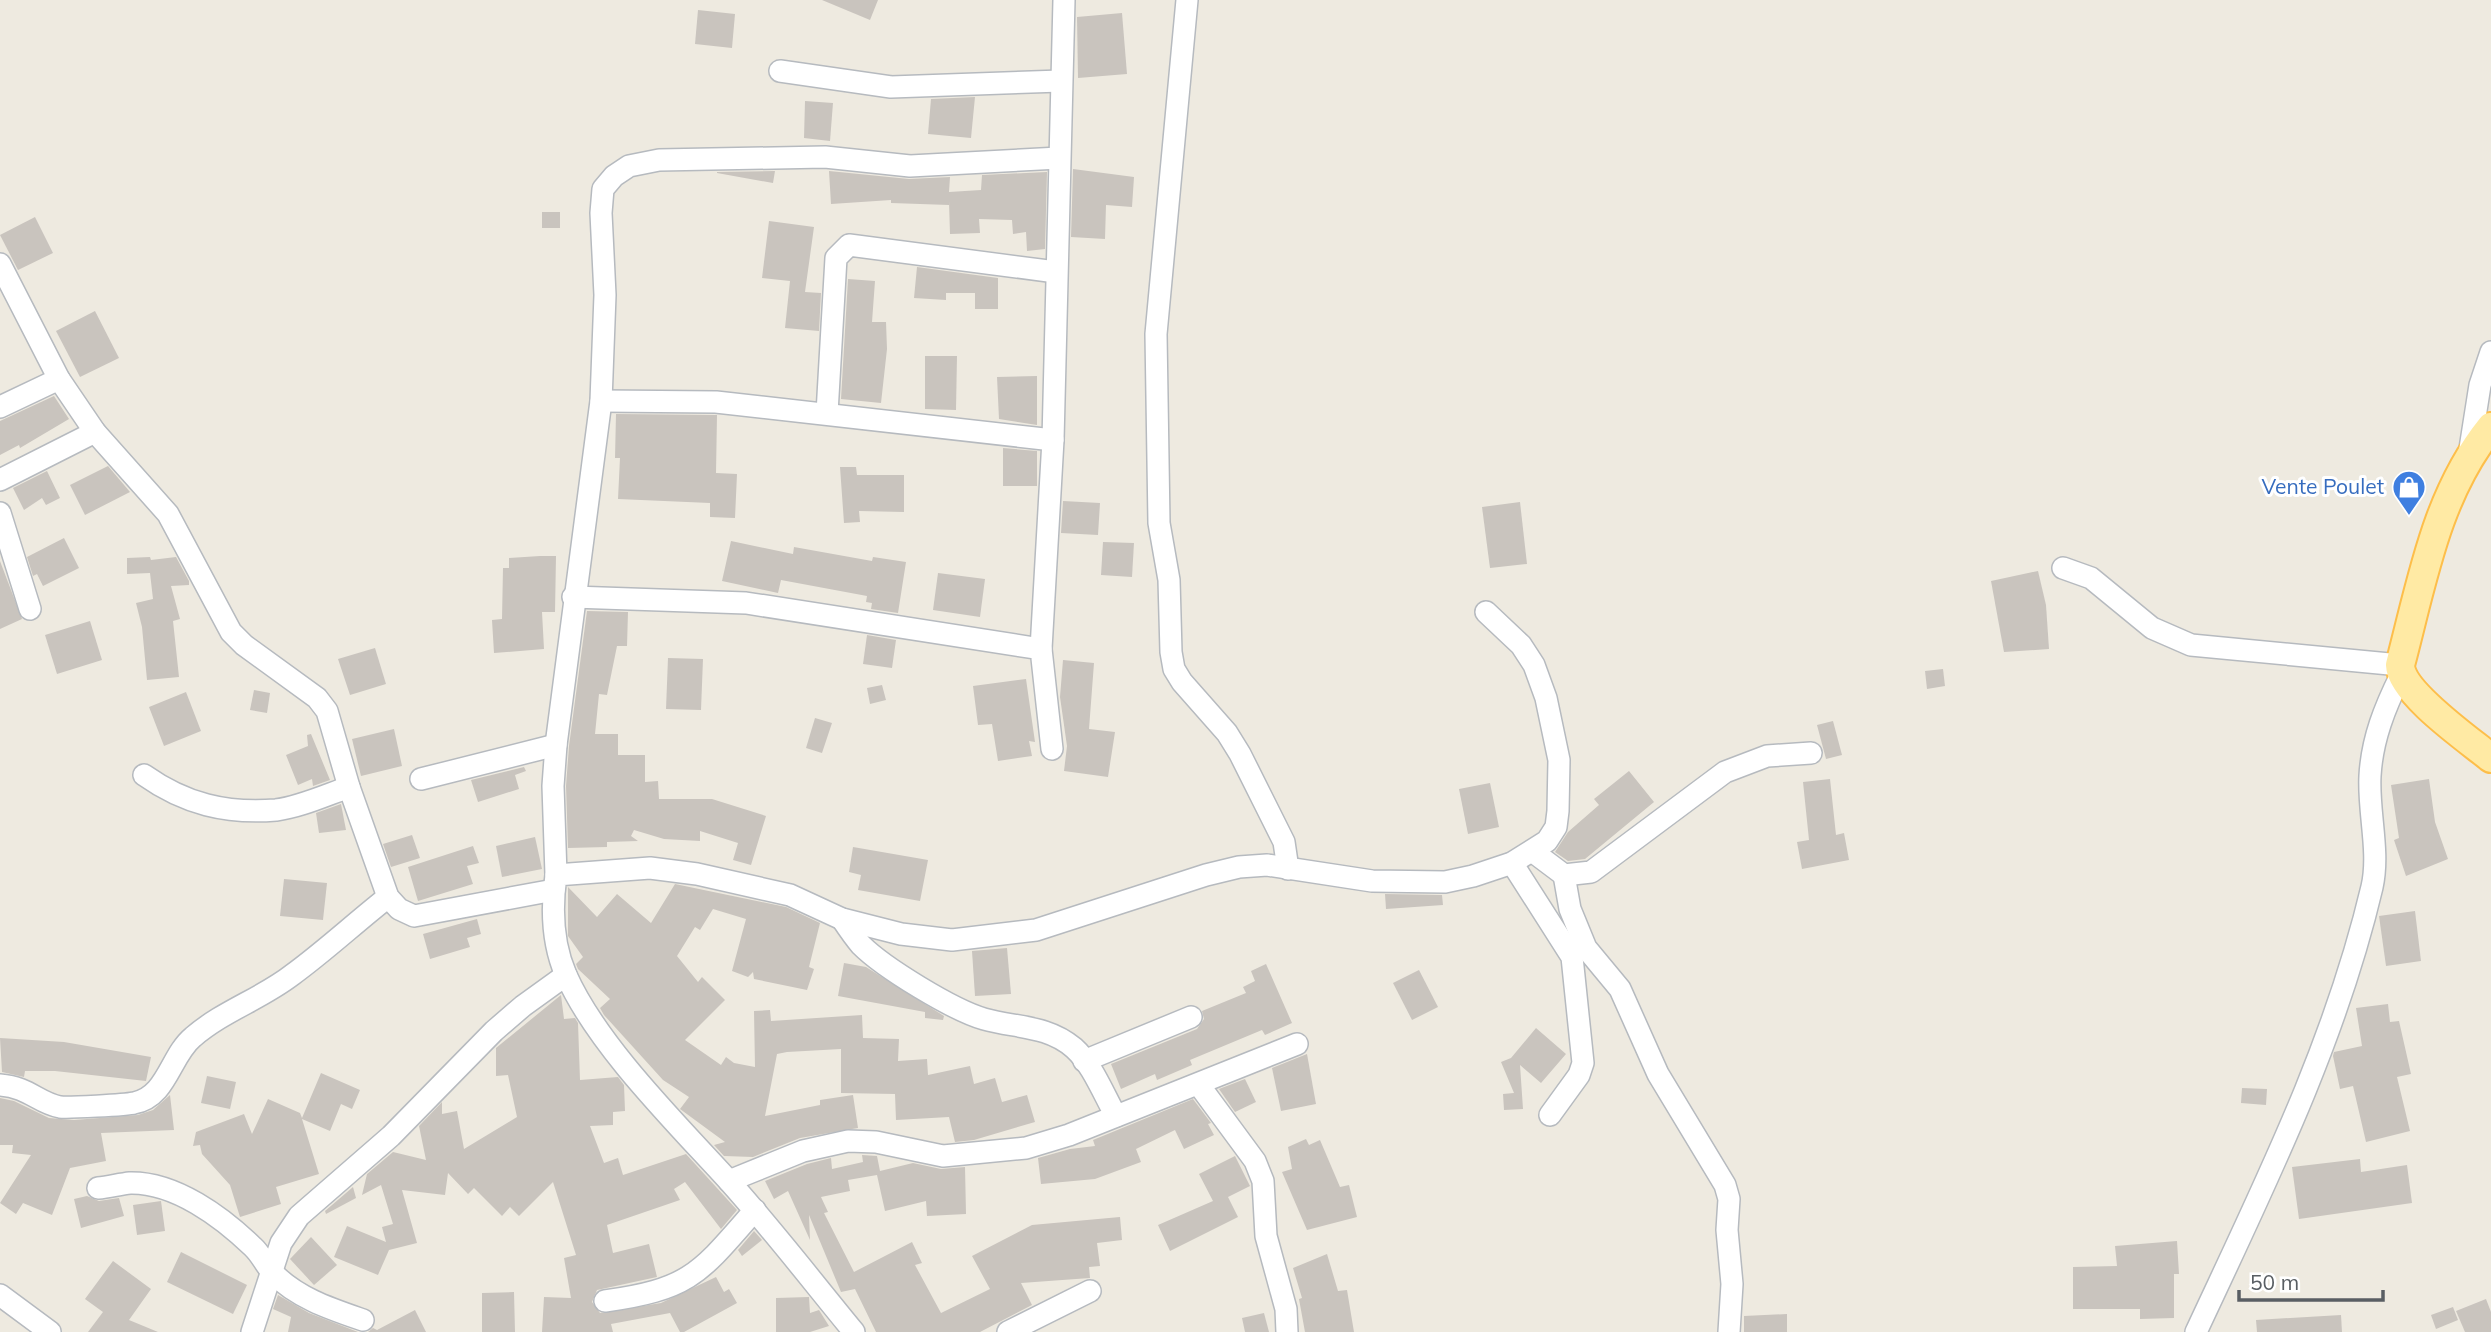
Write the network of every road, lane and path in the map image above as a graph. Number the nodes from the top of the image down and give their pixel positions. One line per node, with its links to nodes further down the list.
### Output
1 (1064, 0): 4 (street)
2 (1187, 0): 34 (street)
3 (780, 71): 4 (street)
4 (1061, 81): 5 (street)
5 (1059, 158): 7 (street); 10 (street)
6 (0, 264): 9 (street)
7 (1056, 272): 12 (street); 15 (street)
8 (2491, 352): 16 (street)
9 (59, 379): 11 (street); 14 (street)
10 (601, 401): 12 (street); 20 (street)
11 (0, 407)
12 (827, 413): 15 (street)
13 (2491, 427): 16 (main road)
14 (95, 432): 17 (street); 31 (street)
15 (1053, 440): 23 (street)
16 (2469, 454): 24 (main road)
17 (0, 480)
18 (0, 513): 21 (street)
19 (2063, 568): 24 (street)
20 (573, 597): 23 (street); 25 (street)
21 (30, 609)
22 (1486, 612): 32 (street)
23 (1041, 649): 26 (street)
24 (2400, 670): 28 (main road); 61 (street)
25 (556, 745): 30 (street); 36 (street)
26 (1052, 749)
27 (1811, 753): 35 (street)
28 (2491, 758)
29 (144, 775): 31 (street)
30 (421, 779)
31 (349, 787): 37 (street)
32 (1532, 852): 33 (street); 35 (street)
33 (1512, 863): 34 (street); 45 (street)
34 (1288, 869): 38 (street)
35 (1564, 874): 60 (street)
36 (555, 883): 37 (street); 38 (street); 39 (street)
37 (388, 897): 44 (street)
38 (842, 919): 42 (street)
39 (566, 975): 47 (street); 50 (street)
40 (1191, 1017): 42 (street)
41 (1297, 1044): 43 (street)
42 (1084, 1061): 46 (street)
43 (1199, 1084): 46 (street); 59 (street)
44 (0, 1085)
45 (1550, 1115)
46 (1116, 1116): 47 (street)
47 (729, 1181): 49 (street)
48 (98, 1188): 50 (street)
49 (755, 1210): 53 (street); 57 (street)
50 (273, 1273): 54 (street); 56 (street)
51 (1090, 1291): 58 (street)
52 (0, 1295): 55 (street)
53 (605, 1301)
54 (363, 1320)
55 (50, 1332)
56 (252, 1332)
57 (854, 1332)
58 (1008, 1332)
59 (1287, 1332)
60 (1729, 1332)
61 (2196, 1332)

